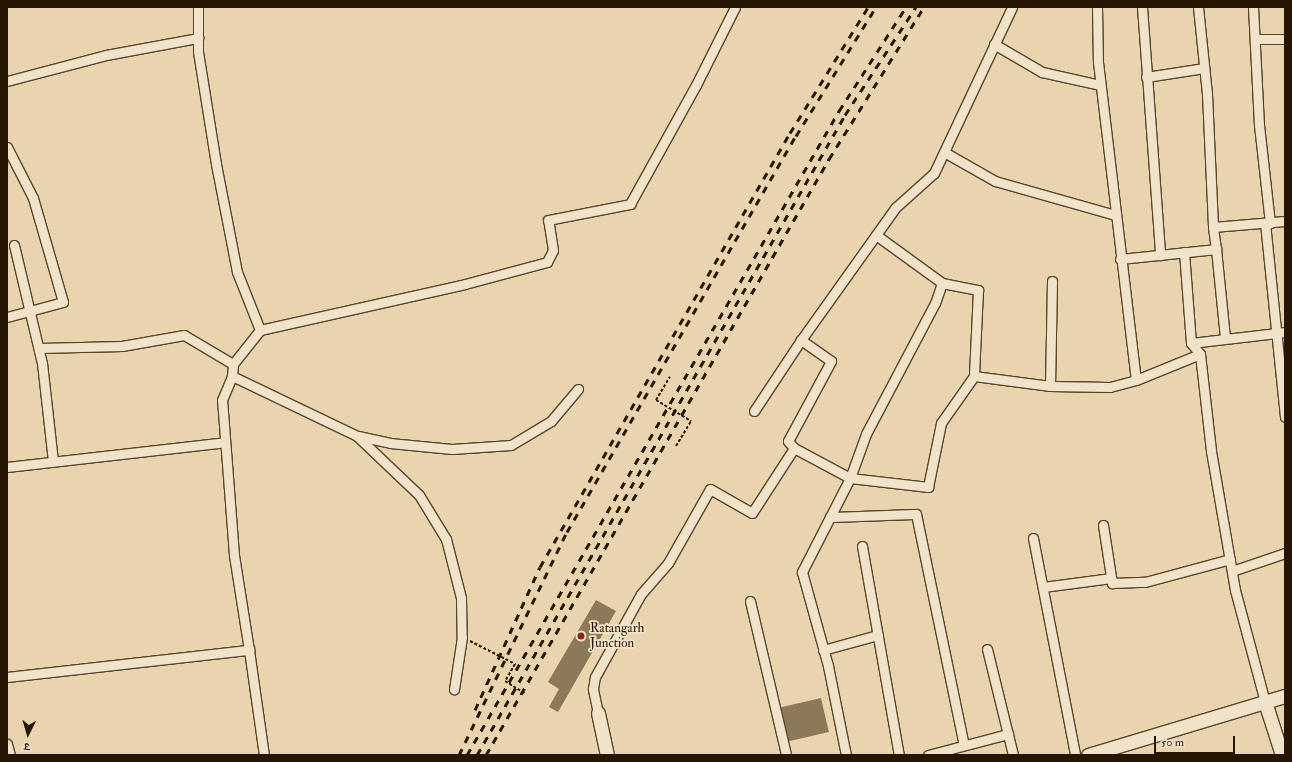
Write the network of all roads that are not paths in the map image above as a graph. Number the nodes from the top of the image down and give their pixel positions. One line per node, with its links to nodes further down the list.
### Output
1 (198, 7): 8 (street)
2 (735, 7): 33 (street)
3 (1012, 7): 11 (street)
4 (1097, 7): 15 (street)
5 (1142, 7): 13 (street)
6 (1198, 7): 12 (street)
7 (1253, 7): 9 (street)
8 (198, 38): 14 (street); 33 (street)
9 (1255, 39): 10 (street); 21 (street)
10 (1285, 39)
11 (994, 44): 15 (street); 17 (street)
12 (1204, 68): 13 (street); 22 (street)
13 (1146, 76): 27 (street)
14 (7, 81)
15 (1100, 85): 19 (street)
16 (7, 147): 18 (street)
17 (944, 152): 19 (street); 23 (street)
18 (9, 157): 31 (street)
19 (1115, 215): 28 (street)
20 (1285, 221): 21 (street)
21 (1268, 223): 22 (street); 34 (street)
22 (1213, 227): 25 (street)
23 (876, 235): 30 (street); 36 (street)
24 (14, 245): 31 (street)
25 (1216, 249): 26 (street); 35 (street)
26 (1184, 252): 27 (street); 37 (street)
27 (1160, 255): 28 (street)
28 (1120, 259): 43 (street)
29 (1052, 281): 44 (street)
30 (942, 283): 42 (street); 53 (street)
31 (30, 310): 32 (street); 38 (street)
32 (7, 317)
33 (260, 330): 40 (street)
34 (1281, 333): 35 (street); 47 (street)
35 (1225, 338): 37 (street)
36 (801, 340): 46 (street); 50 (street)
37 (1191, 343): 39 (street)
38 (39, 348): 40 (street); 51 (street)
39 (1200, 354): 43 (street); 59 (street)
40 (233, 364): 41 (street)
41 (232, 376): 48 (street); 49 (street)
42 (974, 376): 44 (street); 53 (street)
43 (1136, 380): 44 (street)
44 (1050, 386)
45 (578, 389): 48 (street)
46 (754, 411)
47 (1285, 417)
48 (357, 436): 69 (street)
49 (225, 442): 51 (street); 66 (street)
50 (794, 448): 53 (street); 72 (street)
51 (53, 461): 52 (street)
52 (7, 467)
53 (850, 478): 54 (street)
54 (830, 517): 67 (street); 75 (street)
55 (1103, 525): 61 (street)
56 (1034, 538): 62 (street)
57 (862, 546): 64 (street)
58 (1285, 553): 60 (street)
59 (1230, 559): 60 (street); 61 (street)
60 (1232, 571): 71 (street)
61 (1111, 578): 62 (street)
62 (1043, 587): 84 (street)
63 (750, 602): 79 (street)
64 (878, 635): 67 (street); 81 (street)
65 (987, 649): 73 (street)
66 (249, 650): 68 (street); 77 (street)
67 (823, 650): 80 (street)
68 (7, 677)
69 (454, 689)
70 (1285, 696): 71 (street)
71 (1265, 702): 85 (street); 86 (street)
72 (598, 713): 78 (street)
73 (1008, 734): 75 (street); 83 (street)
74 (7, 744): 76 (street)
75 (964, 746): 82 (street)
76 (10, 755)
77 (264, 755)
78 (607, 755)
79 (786, 755)
80 (846, 755)
81 (899, 755)
82 (928, 755)
83 (1013, 755)
84 (1075, 755)
85 (1088, 755)
86 (1282, 755)

